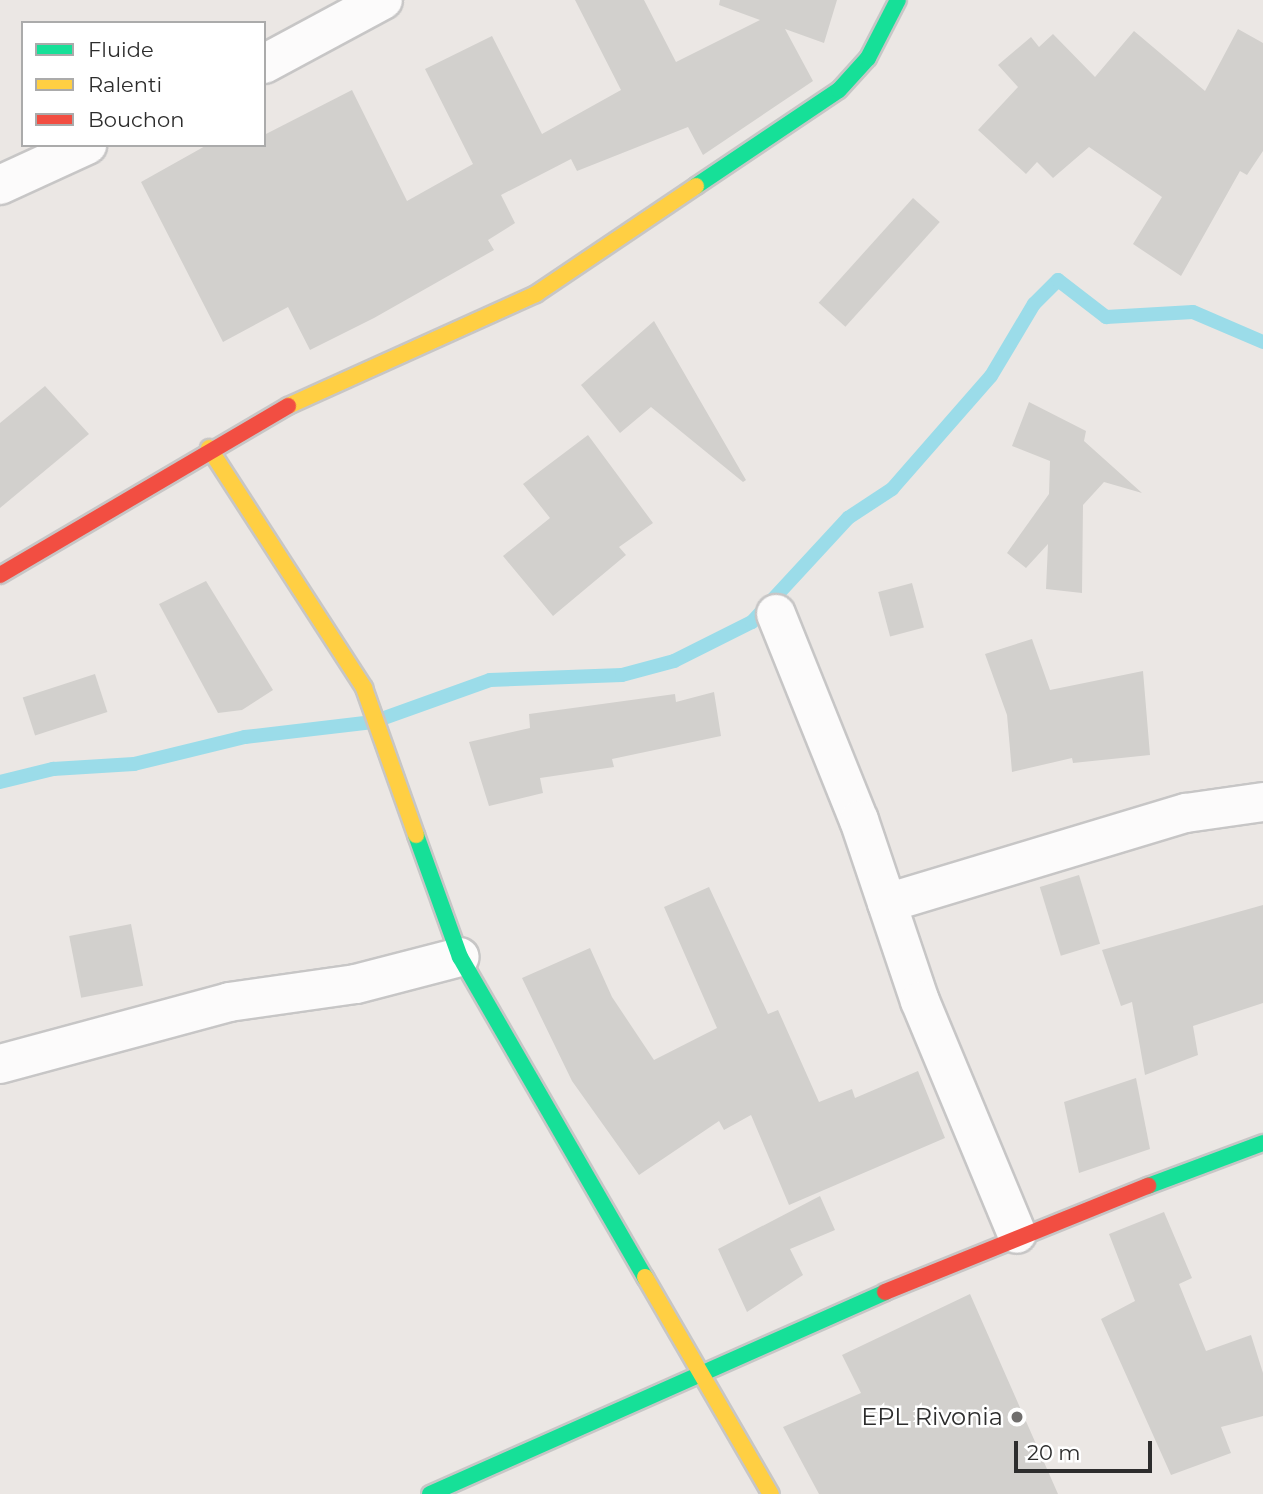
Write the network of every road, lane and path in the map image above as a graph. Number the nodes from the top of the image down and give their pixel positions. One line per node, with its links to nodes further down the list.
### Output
1 (383, 0): 3 (street)
2 (898, 0): 6 (street)
3 (266, 63)
4 (83, 147): 5 (street)
5 (0, 185)
6 (209, 448): 7 (street); 11 (street)
7 (0, 575)
8 (776, 614): 10 (street)
9 (1263, 803): 10 (street)
10 (887, 904): 14 (street)
11 (460, 957): 12 (street); 15 (street)
12 (0, 1064)
13 (1263, 1143): 14 (street)
14 (1017, 1234): 15 (street)
15 (707, 1375): 16 (street); 17 (street)
16 (430, 1494)
17 (771, 1494)

